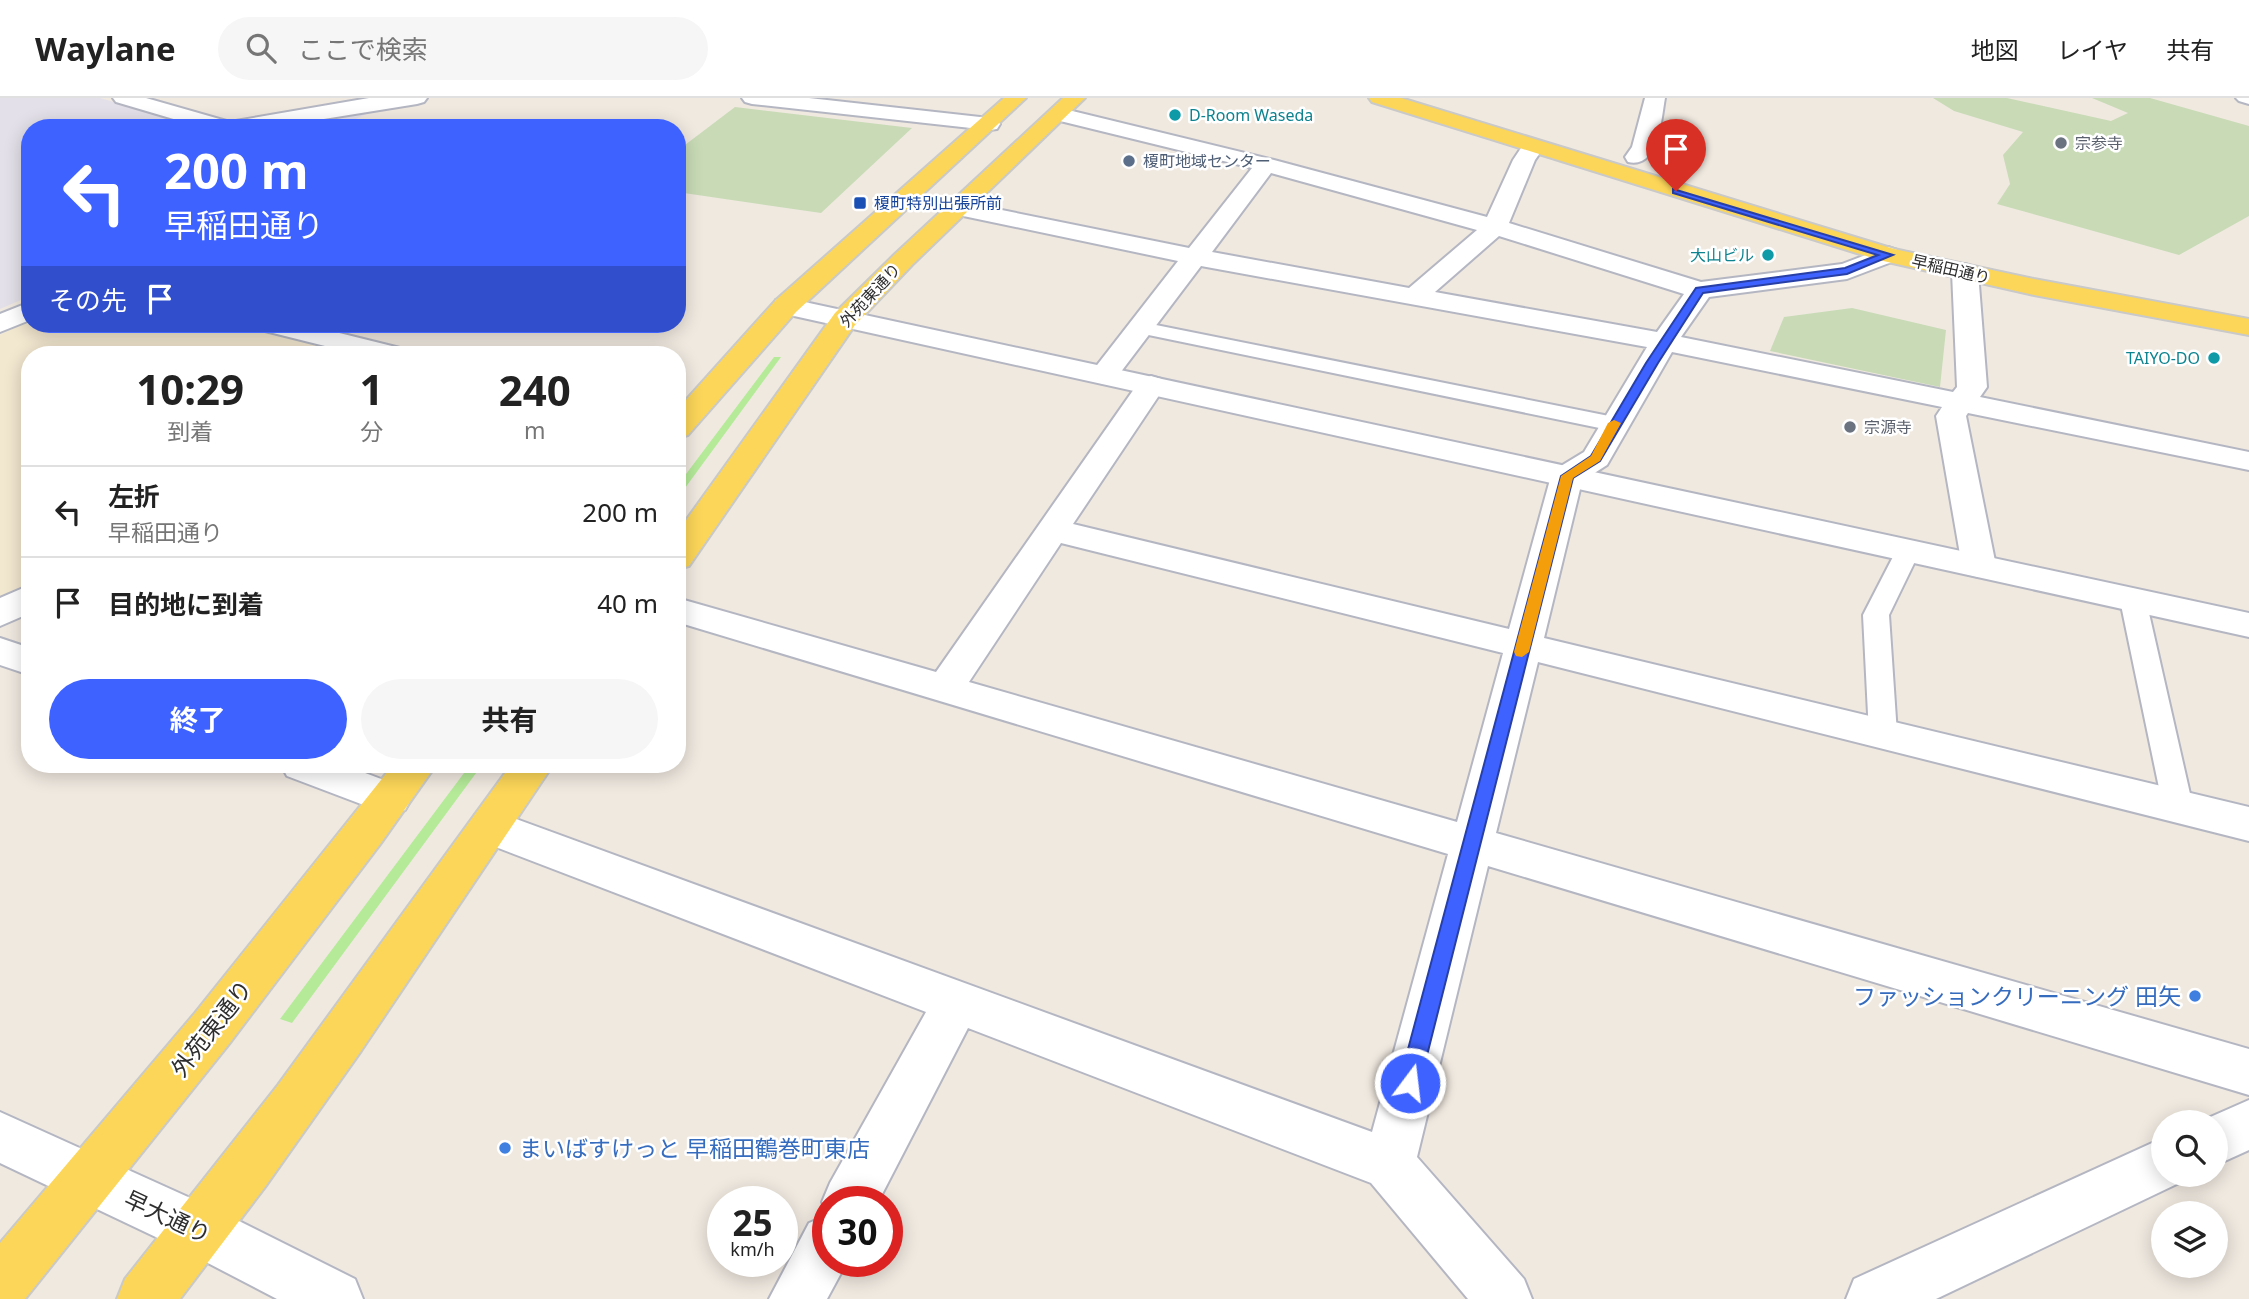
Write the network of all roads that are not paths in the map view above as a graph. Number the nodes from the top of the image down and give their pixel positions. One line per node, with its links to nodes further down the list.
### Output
1 (123, 98): 10 (street)
2 (418, 98): 13 (street); 14 (street)
3 (752, 98): 15 (street)
4 (1016, 98): 15 (main road)
5 (1379, 98): 16 (main road, 早稲田通り)
6 (1441, 98): 17 (main road, 早稲田通り)
7 (1655, 98): 17 (street)
8 (2244, 98): 9 (lane)
9 (2249, 99)
10 (164, 102): 12 (street)
11 (1068, 106): 18 (street); 19 (main road, 外苑東通り)
12 (207, 119)
13 (276, 119)
14 (376, 119)
15 (989, 124): 26 (main road)
16 (1533, 147): 20 (street); 21 (main road, 早稲田通り)
17 (1636, 157): 27 (main road, 早稲田通り)
18 (1266, 164): 20 (street); 22 (street)
19 (957, 208): 22 (street); 29 (main road, 外苑東通り)
20 (1495, 227): 24 (street); 25 (street)
21 (1888, 255): 23 (main road, 早稲田通り); 24 (street)
22 (1195, 257): 25 (street); 32 (street)
23 (1965, 272): 31 (main road, 早稲田通り); 38 (street)
24 (1700, 290): 34 (street)
25 (1415, 296): 34 (street)
26 (786, 306): 29 (street); 39 (main road)
27 (2249, 306)
28 (21, 314): 30 (street)
29 (845, 319): 36 (street); 44 (main road, 外苑東通り)
30 (0, 324)
31 (2249, 327)
32 (1141, 328): 36 (street); 40 (lane)
33 (307, 333): 35 (street)
34 (1664, 342): 38 (street); 40 (street)
35 (358, 346)
36 (1104, 376): 37 (street)
37 (1151, 386): 42 (street); 43 (street)
38 (1961, 403): 41 (street); 46 (street)
39 (686, 419)
40 (1614, 424): 42 (street)
41 (2249, 461)
42 (1567, 476): 45 (street); 52 (street)
43 (1053, 530): 52 (street); 55 (street)
44 (686, 545)
45 (1908, 551): 46 (street); 56 (lane)
46 (1979, 566): 47 (street)
47 (2133, 600): 51 (street); 60 (lane)
48 (21, 602): 50 (street)
49 (686, 613): 55 (street)
50 (0, 614)
51 (2249, 625)
52 (1523, 646): 56 (street); 63 (street)
53 (0, 651): 54 (street)
54 (21, 659)
55 (945, 688): 63 (street)
56 (1884, 734): 60 (street)
57 (349, 773): 59 (street)
58 (528, 773): 62 (main road)
59 (403, 782): 71 (main road, 外苑東通り)
60 (2178, 807): 61 (street)
61 (2249, 824)
62 (491, 827): 64 (street); 73 (main road)
63 (1472, 843): 65 (street); 69 (street)
64 (957, 1002): 69 (street); 72 (street)
65 (2249, 1072)
66 (2249, 1124): 67 (street)
67 (2228, 1134)
68 (0, 1137): 71 (street, 早大通り)
69 (1389, 1164): 79 (street)
70 (2151, 1170): 80 (street)
71 (90, 1180): 73 (street, 早大通り); 75 (main road, 外苑東通り)
72 (858, 1186)
73 (201, 1230): 76 (main road); 77 (street, 早大通り)
74 (812, 1271): 78 (street)
75 (0, 1286)
76 (145, 1299)
77 (335, 1299)
78 (797, 1299)
79 (1504, 1299)
80 (1874, 1299)

